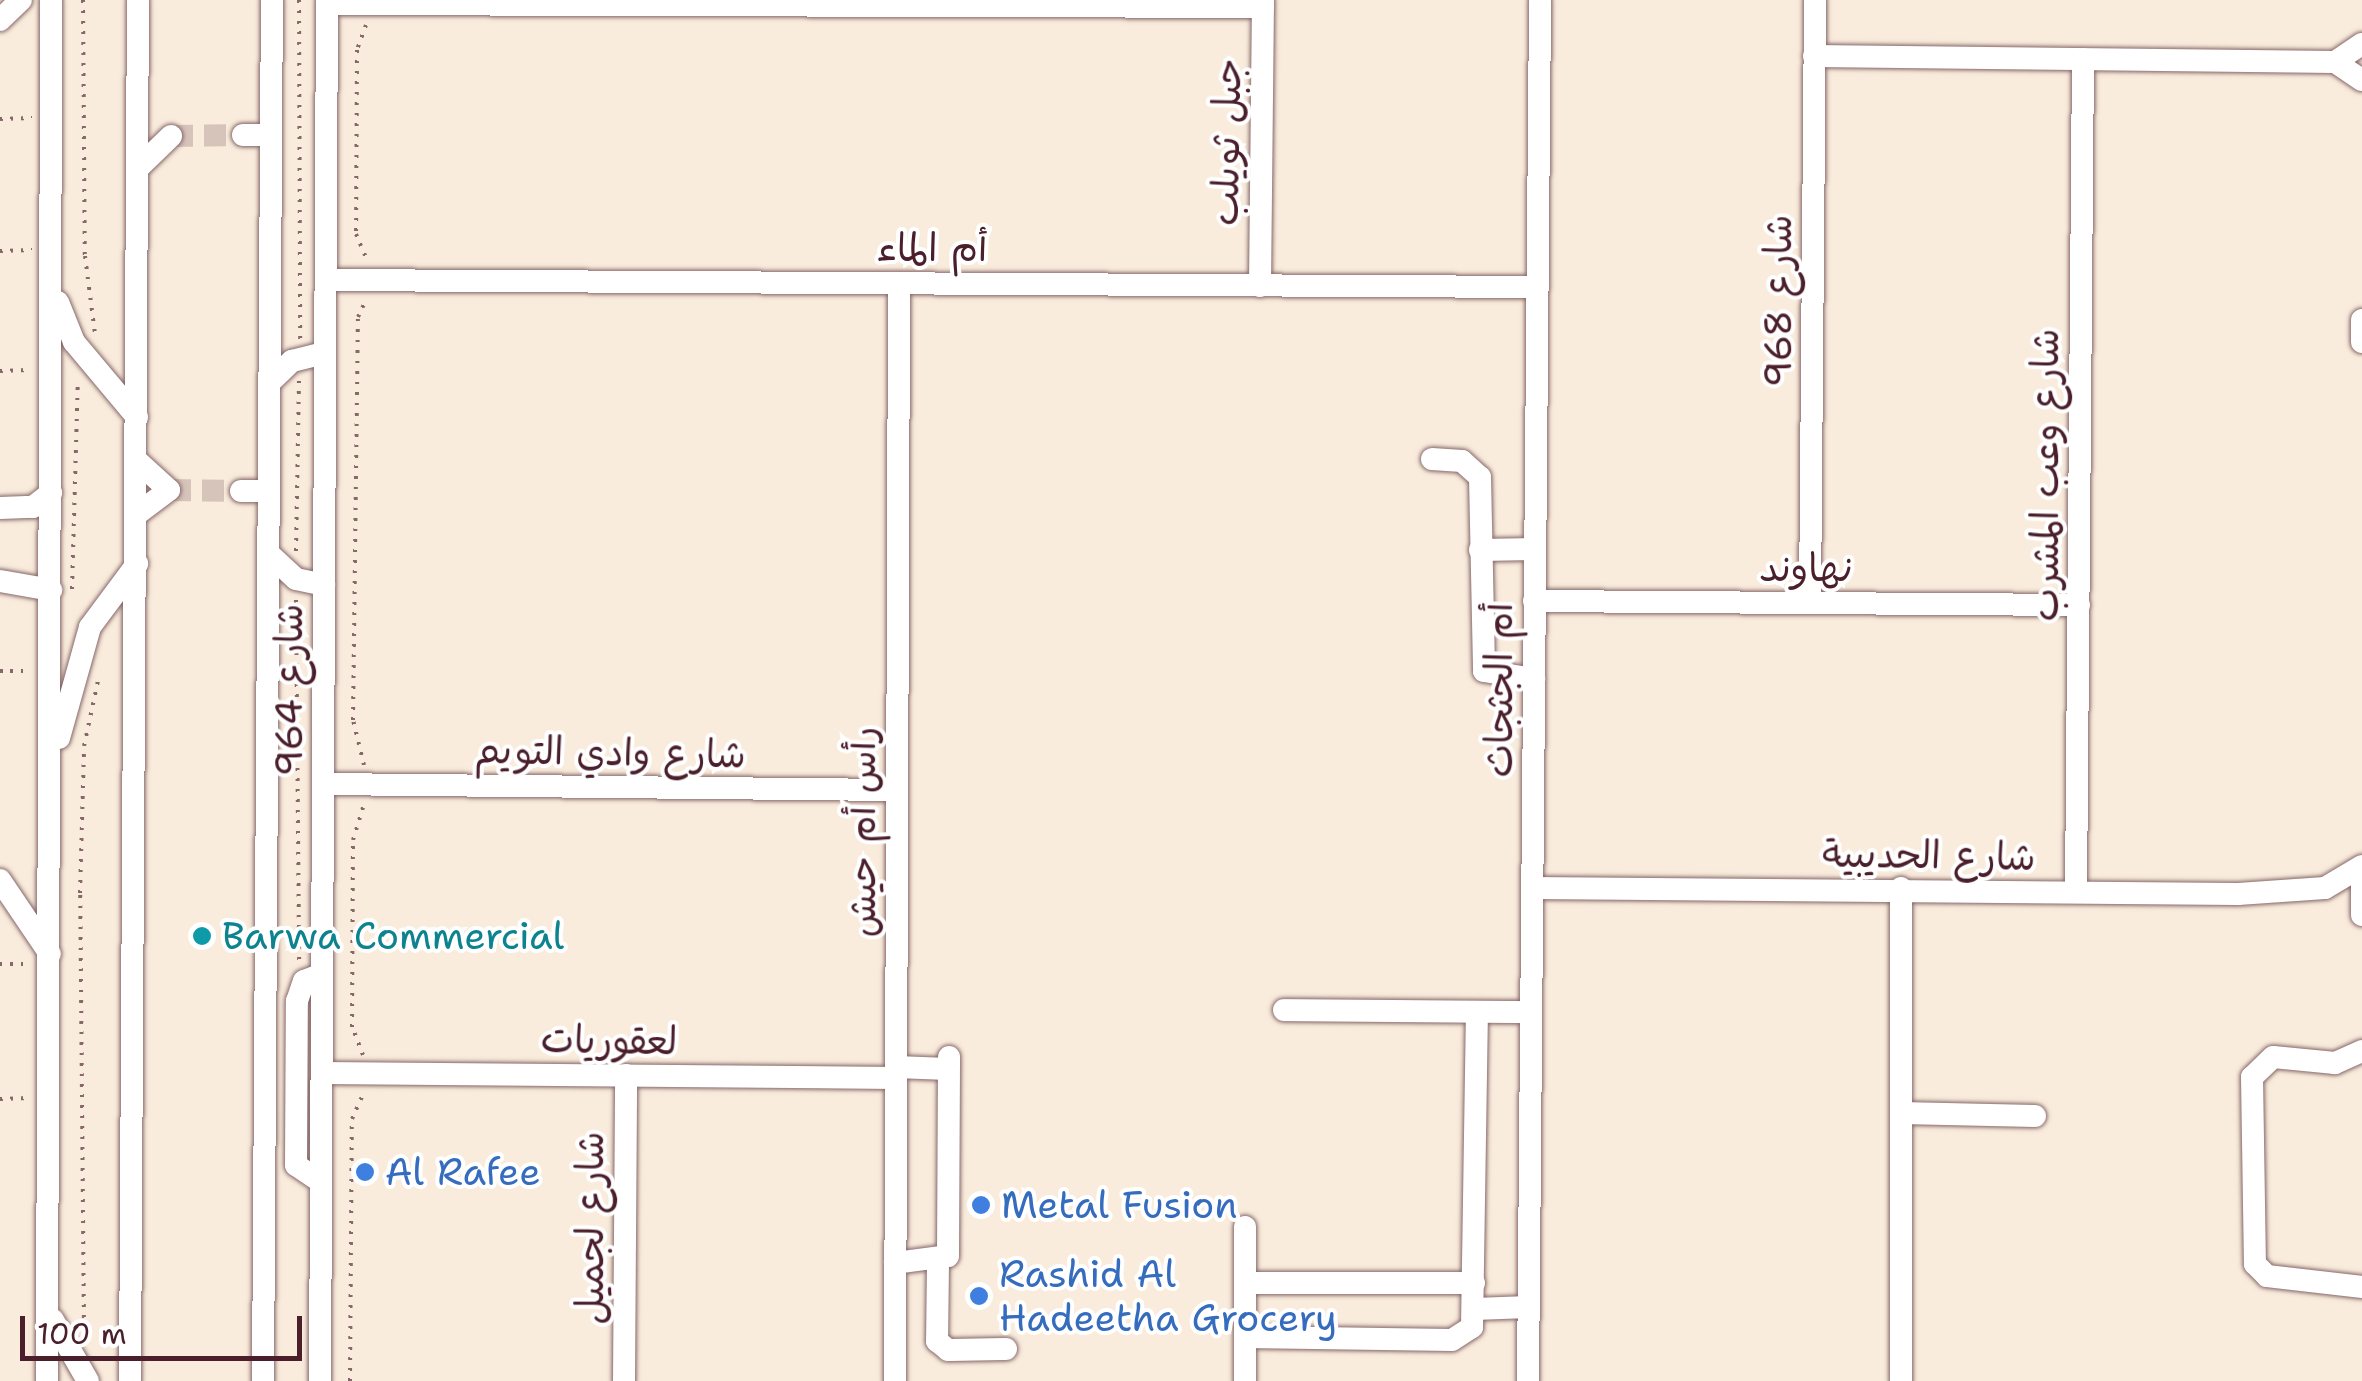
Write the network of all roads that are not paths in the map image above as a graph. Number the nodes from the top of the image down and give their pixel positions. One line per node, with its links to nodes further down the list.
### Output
1 (21, 0): 10 (street)
2 (51, 0): 20 (street)
3 (138, 0): 16 (street)
4 (272, 0): 17 (street)
5 (1540, 0): 24 (street, أم الجثجاث)
6 (1815, 0): 12 (street, شارع 968)
7 (327, 2): 8 (street); 21 (street, شارع 964)
8 (628, 2): 9 (street)
9 (1263, 3): 23 (street, جبل ثويلب)
10 (0, 20)
11 (2362, 44): 14 (street)
12 (1814, 56): 13 (street); 43 (street, شارع 968)
13 (2084, 59): 14 (street); 44 (street, شارع وعب المشرب)
14 (2335, 62): 15 (street)
15 (2362, 80)
16 (138, 111): 19 (street); 19 (street)
17 (272, 134): 18 (street); 28 (street)
18 (243, 135)
19 (138, 168): 29 (street)
20 (43, 253): 29 (street); 33 (street)
21 (326, 280): 22 (street, أم الماء); 27 (street, شارع 964)
22 (899, 283): 23 (street, أم الماء); 47 (street, رأس أم حيش)
23 (1260, 286): 24 (street, أم الماء)
24 (1537, 287): 35 (street, أم الجثجاث)
25 (2362, 320): 26 (street)
26 (2362, 342)
27 (325, 354): 28 (street); 40 (street, شارع 964)
28 (270, 383): 32 (street)
29 (138, 417): 38 (street)
30 (1432, 459): 36 (street)
31 (241, 491): 32 (street)
32 (268, 491): 37 (street)
33 (52, 493): 34 (street); 41 (street)
34 (0, 508)
35 (1535, 549): 36 (street); 42 (street, أم الجثجاث)
36 (1480, 550): 45 (street)
37 (268, 553): 40 (street); 82 (street)
38 (137, 564): 48 (street); 81 (street)
39 (0, 581): 41 (street)
40 (324, 585): 46 (street, شارع 964)
41 (50, 590): 48 (street)
42 (1534, 601): 43 (street, نهاوند); 45 (street, أم الجثجاث)
43 (1810, 603): 44 (street, نهاوند)
44 (2079, 605): 54 (street, شارع وعب المشرب)
45 (1534, 679): 51 (street, أم الجثجاث)
46 (323, 784): 47 (street, شارع وادي التويم); 57 (street, شارع 964)
47 (897, 790): 62 (street, رأس أم حيش)
48 (49, 796): 56 (street)
49 (2362, 869): 53 (street, شارع الحديبية); 55 (street)
50 (0, 880): 56 (street)
51 (1532, 888): 52 (street, شارع الحديبية); 60 (street, أم الجثجاث)
52 (1901, 888): 54 (street, شارع الحديبية); 65 (street)
53 (2325, 888): 54 (street, شارع الحديبية); 55 (street)
54 (2076, 892)
55 (2362, 914)
56 (53, 962): 74 (street)
57 (322, 974): 63 (street, شارع 964); 67 (street)
58 (1284, 1010): 59 (street)
59 (1477, 1012): 60 (street); 72 (street)
60 (1531, 1012): 75 (street, أم الجثجاث)
61 (2362, 1051): 73 (street)
62 (896, 1072): 64 (street, لعقوريات); 69 (street, رأس أم حيش); 70 (street, لعقوريات)
63 (322, 1073): 64 (street, لعقوريات); 67 (street, شارع 964)
64 (626, 1076): 84 (street, شارع لجميل)
65 (1901, 1113): 66 (street); 88 (street)
66 (2035, 1116)
67 (321, 1182): 83 (street, شارع 964)
68 (1244, 1227): 71 (street)
69 (895, 1263): 70 (street); 85 (street, رأس أم حيش)
70 (938, 1263): 78 (street)
71 (1245, 1283): 72 (street); 77 (street)
72 (1474, 1283): 76 (street)
73 (2362, 1287)
74 (47, 1297): 79 (street); 80 (street)
75 (1529, 1308): 76 (street); 87 (street, أم الجثجاث)
76 (1474, 1310): 77 (street)
77 (1245, 1337): 86 (street)
78 (1006, 1349)
79 (47, 1381)
80 (88, 1381)
81 (130, 1381)
82 (263, 1381)
83 (320, 1381)
84 (624, 1381)
85 (895, 1381)
86 (1245, 1381)
87 (1528, 1381)
88 (1900, 1381)

